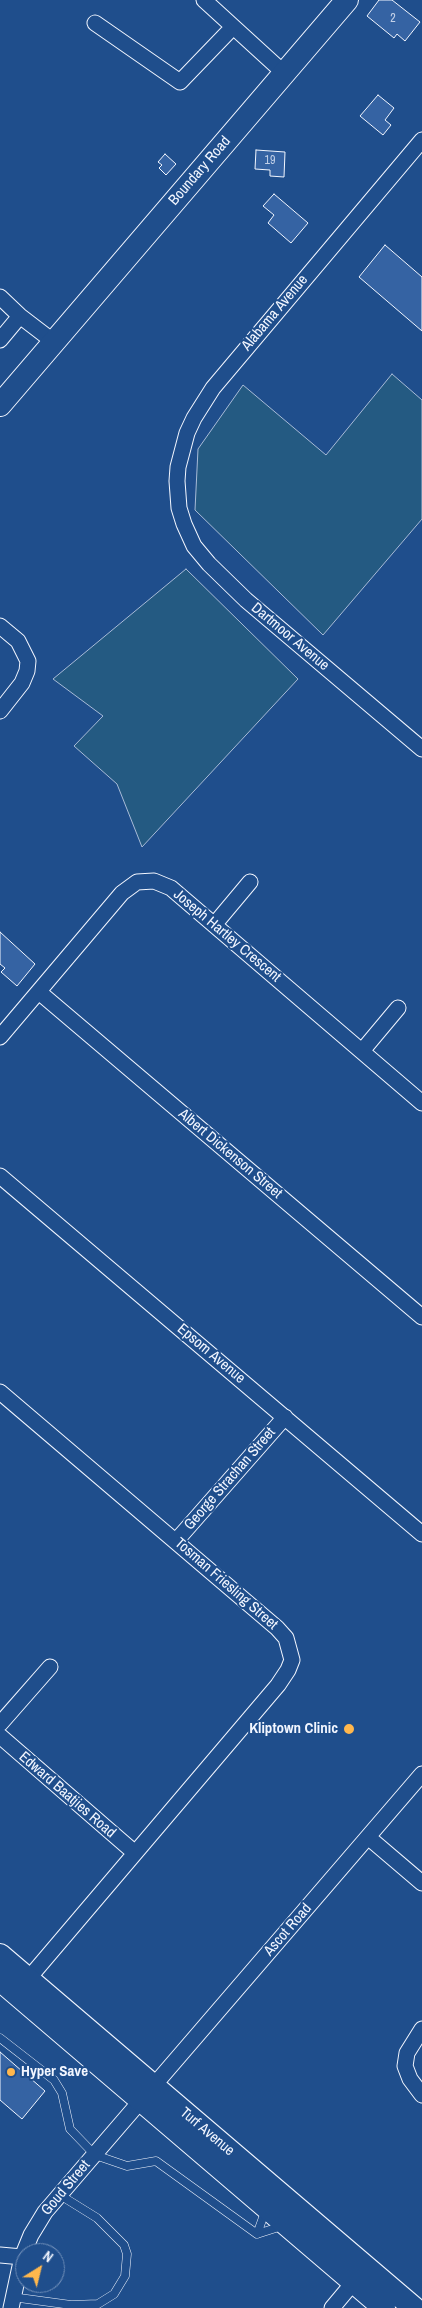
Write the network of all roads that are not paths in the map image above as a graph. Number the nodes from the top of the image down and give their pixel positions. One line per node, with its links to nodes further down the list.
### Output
1 (204, 0): 4 (street)
2 (347, 0): 5 (main road, Boundary Road)
3 (95, 23): 4 (street)
4 (233, 27): 5 (street)
5 (284, 73): 10 (main road, Boundary Road)
6 (422, 140): 12 (street, Alabama Avenue)
7 (0, 297): 8 (street)
8 (20, 316): 9 (street); 10 (street)
9 (0, 340)
10 (54, 342): 11 (main road, Boundary Road)
11 (0, 405)
12 (179, 508): 15 (street, Dartmoor Avenue)
13 (0, 626): 14 (street)
14 (0, 711)
15 (422, 749)
16 (250, 882): 17 (street)
17 (214, 924): 18 (street, Joseph Hartley Crescent); 21 (street, Joseph Hartley Crescent)
18 (39, 992): 20 (street, Joseph Hartley Crescent); 24 (street, Albert Dickenson Street)
19 (398, 1008): 21 (street)
20 (0, 1037)
21 (362, 1052): 22 (street, Joseph Hartley Crescent)
22 (422, 1103)
23 (0, 1176): 26 (street, Epsom Avenue)
24 (422, 1317)
25 (0, 1392): 28 (street, Tosman Friesling Street)
26 (285, 1417): 27 (street, Epsom Avenue); 28 (street, George Strachan Street)
27 (420, 1526)
28 (176, 1541): 34 (street, Tosman Friesling Street)
29 (50, 1667): 30 (street)
30 (0, 1724)
31 (0, 1736): 34 (street, Edward Baatjies Road)
32 (422, 1774): 33 (street, Ascot Road)
33 (368, 1838): 35 (street); 40 (street, Ascot Road)
34 (135, 1853): 37 (street, Tosman Friesling Street)
35 (422, 1882)
36 (0, 1955): 37 (main road, Turf Avenue)
37 (15, 1984): 40 (main road, Turf Avenue)
38 (422, 2029): 41 (street)
39 (0, 2038): 42 (lane)
40 (147, 2093): 42 (street, Goud Street); 44 (main road, Turf Avenue); 50 (main road, Turf Avenue)
41 (422, 2095)
42 (95, 2154): 43 (street, Goud Street); 46 (lane)
43 (60, 2195): 47 (street, Goud Street); 52 (lane)
44 (267, 2208): 45 (main road, Turf Avenue); 46 (lane)
45 (286, 2224): 46 (lane); 50 (main road, Turf Avenue)
46 (257, 2234)
47 (28, 2243)
48 (0, 2255): 49 (street)
49 (15, 2256)
50 (360, 2275): 53 (street); 54 (main road, Turf Avenue); 55 (main road, Turf Avenue)
51 (15, 2286): 52 (street, Goud Street)
52 (11, 2303)
53 (332, 2308)
54 (384, 2308)
55 (414, 2308)

